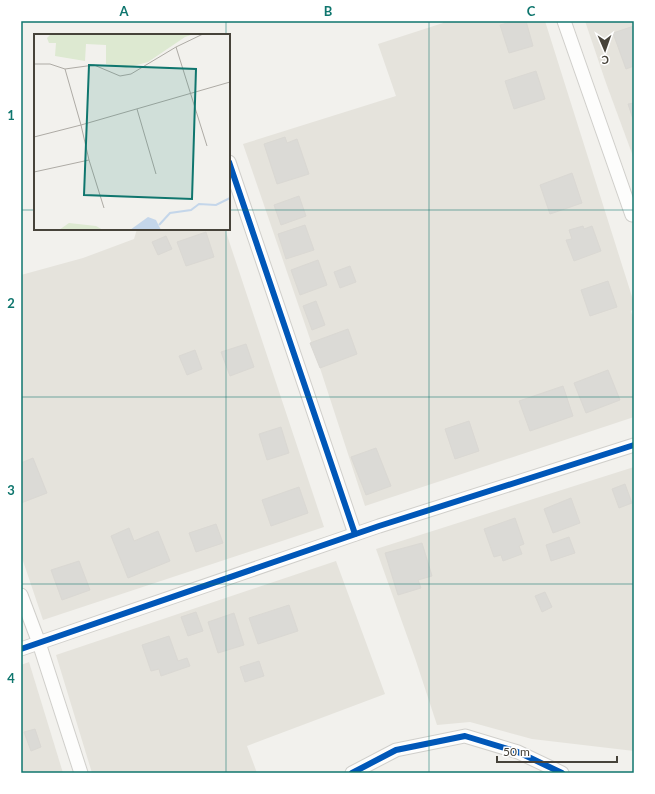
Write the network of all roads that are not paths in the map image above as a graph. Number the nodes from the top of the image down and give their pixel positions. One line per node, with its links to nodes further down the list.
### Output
1 (564, 21): 3 (street)
2 (230, 165): 5 (street)
3 (633, 218)
4 (634, 445): 5 (street)
5 (355, 534): 7 (street)
6 (21, 595): 7 (street)
7 (39, 643): 8 (street); 9 (street)
8 (21, 649)
9 (81, 773)
10 (352, 773): 11 (street)
11 (562, 773)

